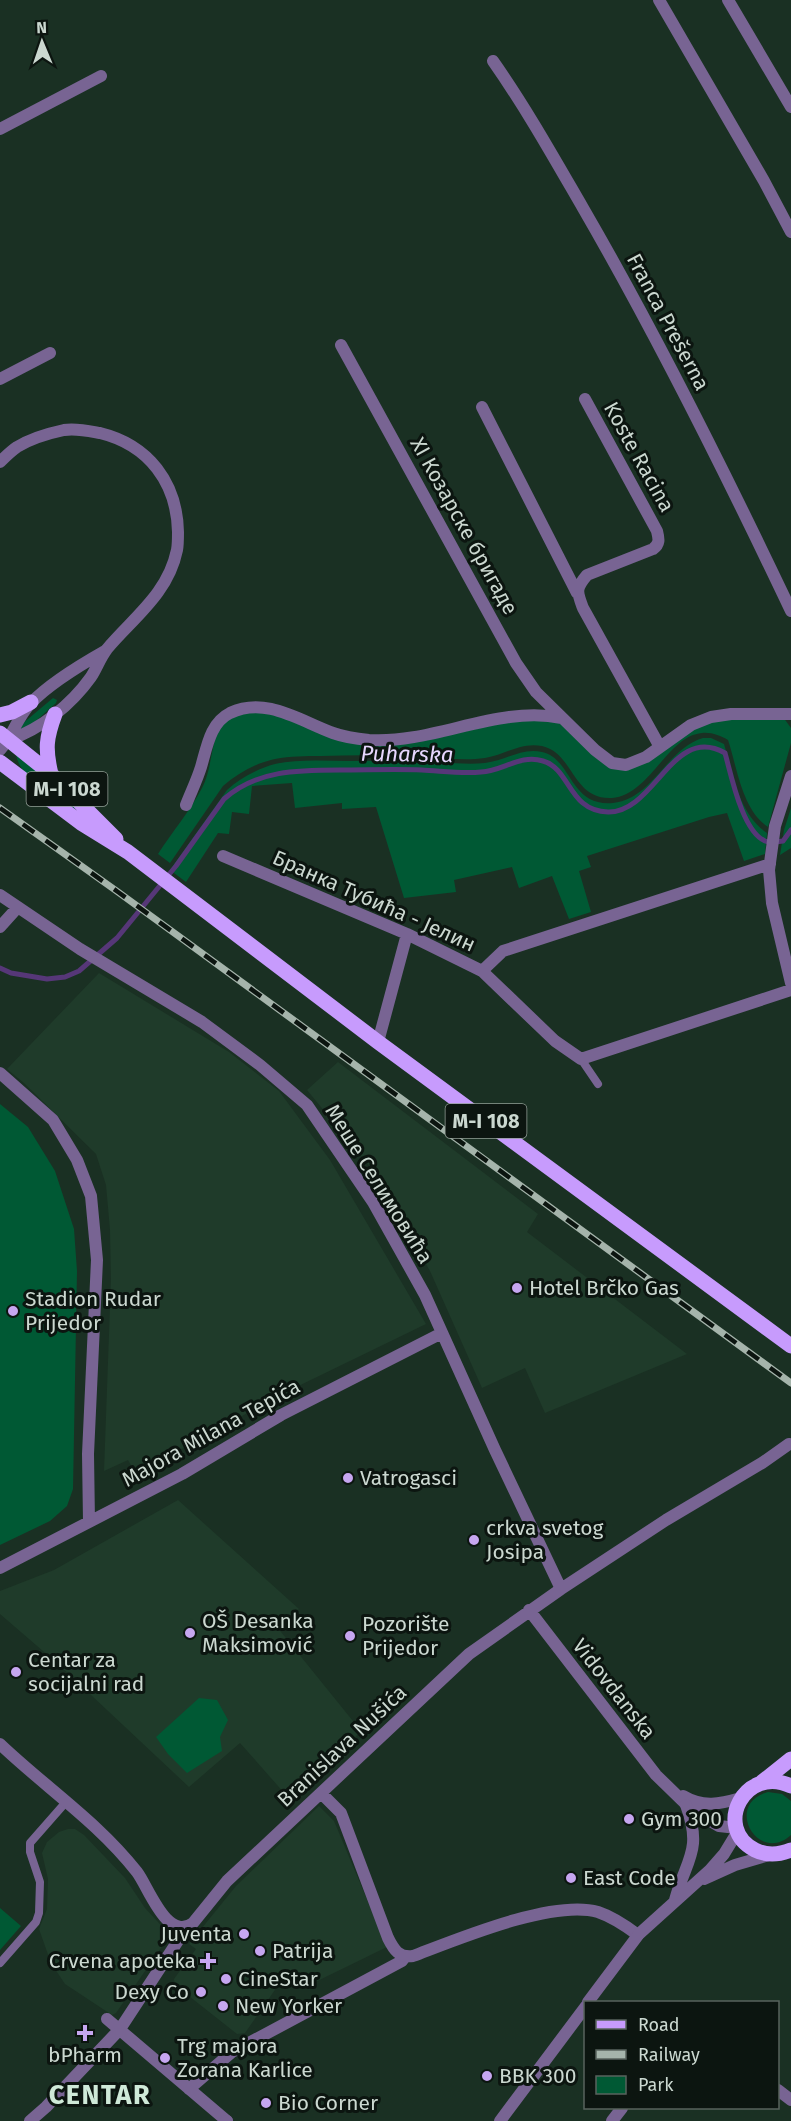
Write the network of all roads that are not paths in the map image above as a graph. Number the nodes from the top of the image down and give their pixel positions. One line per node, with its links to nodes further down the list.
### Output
1 (659, 0): 7 (street)
2 (728, 0): 5 (street)
3 (493, 61): 15 (street, Franca Prešerna)
4 (101, 76): 6 (street)
5 (791, 107)
6 (0, 129)
7 (791, 232)
8 (341, 345): 21 (street, XI Козарске бригаде)
9 (50, 353): 10 (street)
10 (0, 379)
11 (585, 399): 14 (street, Koste Racina)
12 (482, 407): 14 (street)
13 (0, 462): 16 (street)
14 (578, 593): 23 (street)
15 (791, 611)
16 (106, 651): 17 (street); 18 (street)
17 (31, 702): 20 (main road); 22 (street)
18 (55, 714): 22 (street); 25 (main road)
19 (791, 714): 23 (street, XI Козарске бригаде)
20 (0, 715)
21 (562, 718): 23 (street, XI Козарске бригаде); 27 (street)
22 (3, 741): 25 (main road, M-I 108)
23 (660, 747)
24 (0, 762): 28 (main road, M-I 108)
25 (51, 774): 28 (main road, M-I 108)
26 (791, 776): 30 (street)
27 (186, 805)
28 (128, 852): 39 (main road, M-I 108)
29 (223, 856): 34 (street, Бранка Тубића - Јелин)
30 (770, 864): 35 (street); 36 (street)
31 (0, 895): 32 (street, Меше Селимовића)
32 (18, 907): 33 (street); 43 (street, Меше Селимовића)
33 (0, 927)
34 (407, 934): 36 (street, Бранка Тубића - Јелин); 39 (street)
35 (787, 943): 37 (street)
36 (482, 971): 40 (street, Бранка Тубића - Јелин)
37 (791, 983)
38 (791, 990): 40 (street)
39 (378, 1042): 44 (main road, M-I 108)
40 (581, 1059): 42 (lane)
41 (0, 1073): 46 (street)
42 (598, 1084)
43 (442, 1333): 46 (street, Majora Milana Tepića); 48 (street, Меше Селимовића)
44 (791, 1346)
45 (789, 1444): 48 (street, Branislava Nušića)
46 (89, 1522): 47 (street, Majora Milana Tepića)
47 (0, 1568)
48 (561, 1589): 49 (street, Branislava Nušića)
49 (529, 1610): 54 (street, Vidovdanska); 55 (street, Branislava Nušića)
50 (0, 1744): 57 (street)
51 (791, 1759): 52 (main road)
52 (762, 1782): 53 (main road); 56 (main road)
53 (791, 1786)
54 (672, 1790): 56 (street, Vidovdanska); 58 (street, Vidovdanska)
55 (321, 1793): 64 (street, Branislava Nušića); 66 (street)
56 (741, 1798): 59 (main road)
57 (66, 1802): 64 (street); 67 (lane)
58 (686, 1805): 59 (street, Vidovdanska); 63 (street)
59 (737, 1830): 61 (main road); 62 (street)
60 (791, 1850): 61 (main road)
61 (769, 1855): 62 (street)
62 (693, 1886): 63 (street)
63 (675, 1900): 65 (street)
64 (187, 1927): 71 (street, Branislava Nušića)
65 (638, 1935): 66 (street); 68 (street)
66 (405, 1957): 72 (street)
67 (0, 1964)
68 (589, 2001)
69 (584, 2008): 76 (street)
70 (107, 2019): 71 (street)
71 (120, 2029): 72 (street); 74 (street, Branislava Nušića)
72 (189, 2089): 75 (street)
73 (621, 2109): 77 (street)
74 (30, 2121)
75 (227, 2121)
76 (500, 2121)
77 (612, 2121)

